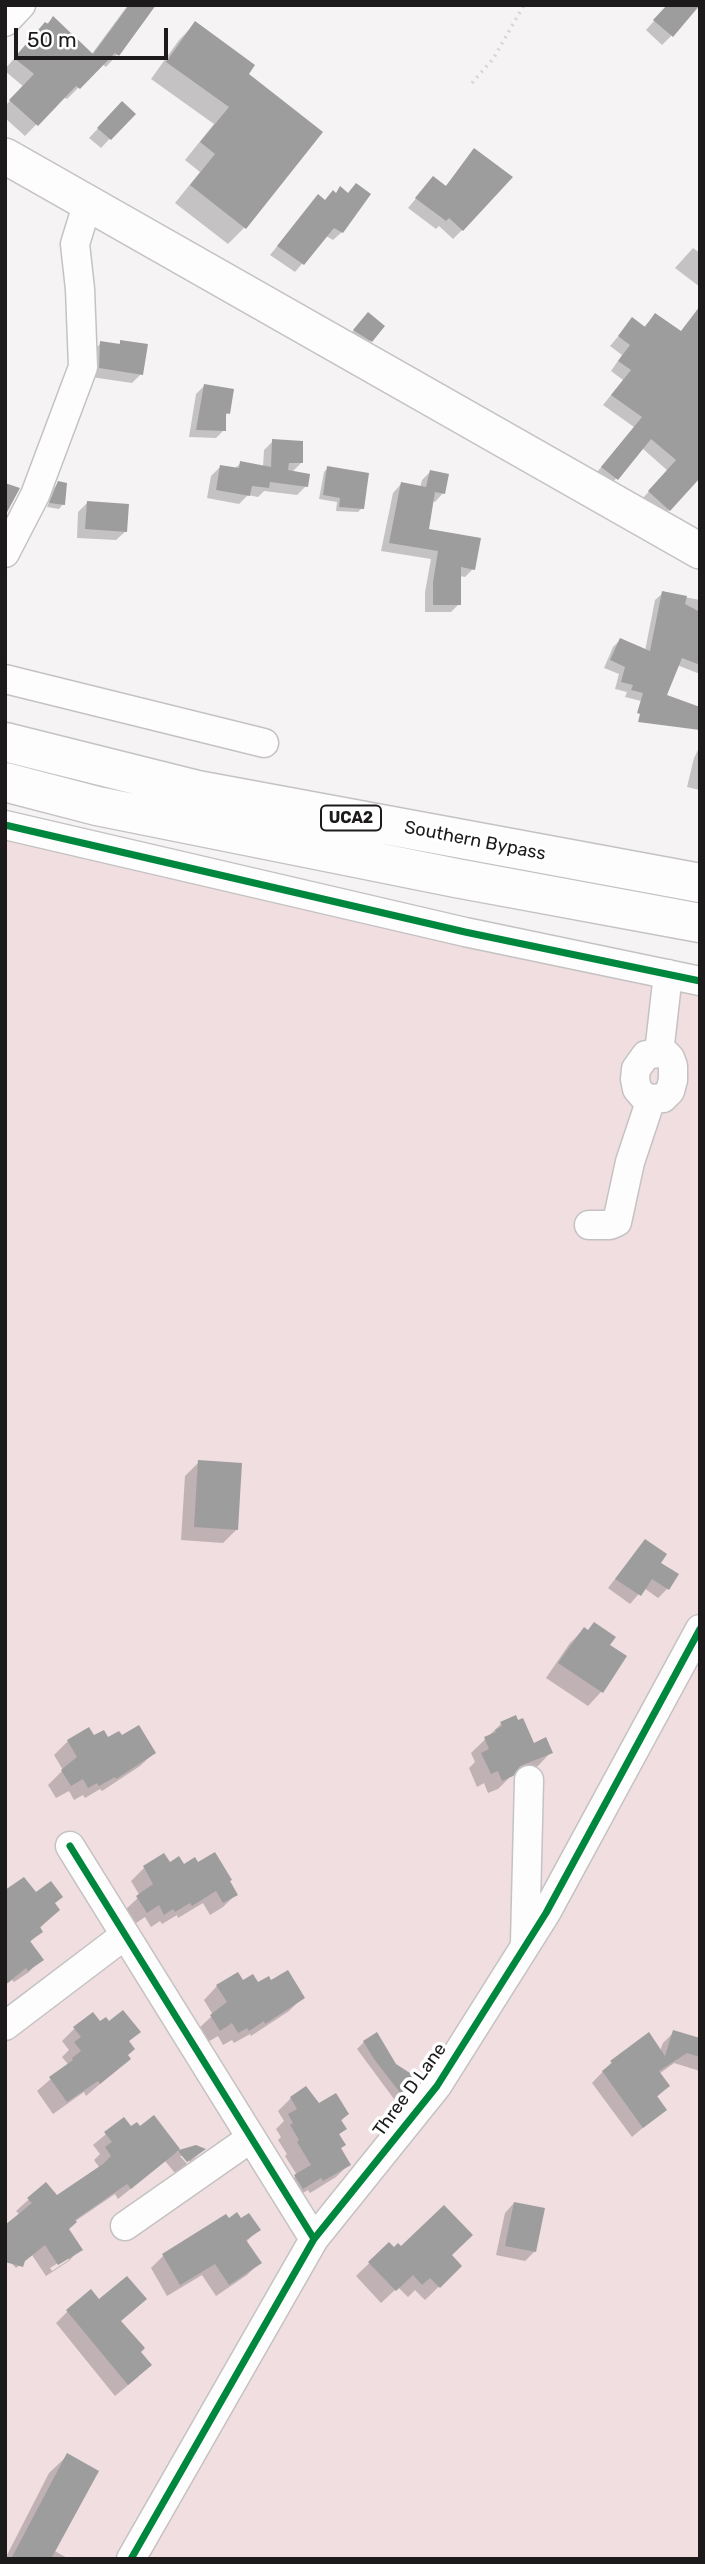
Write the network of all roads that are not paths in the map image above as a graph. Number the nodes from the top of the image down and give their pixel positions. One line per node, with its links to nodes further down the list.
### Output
1 (21, 5): 2 (street)
2 (5, 22)
3 (5, 156): 4 (main road)
4 (87, 205): 5 (main road); 6 (street)
5 (700, 551)
6 (5, 553)
7 (5, 679): 9 (street)
8 (5, 742): 12 (highway, Southern Bypass / UCA2)
9 (264, 743)
10 (5, 782): 13 (highway, UCA2)
11 (5, 825): 14 (street)
12 (700, 883)
13 (700, 923)
14 (668, 974): 15 (street); 16 (street)
15 (700, 981)
16 (589, 1225)
17 (700, 1629): 21 (street, Three D Lane)
18 (529, 1780): 21 (street)
19 (70, 1846): 20 (street)
20 (125, 1935): 22 (street); 23 (street)
21 (525, 1946): 25 (street, Three D Lane)
22 (5, 2026)
23 (251, 2138): 24 (street); 25 (street)
24 (125, 2226)
25 (314, 2239): 26 (street, Three D Lane)
26 (131, 2559)

